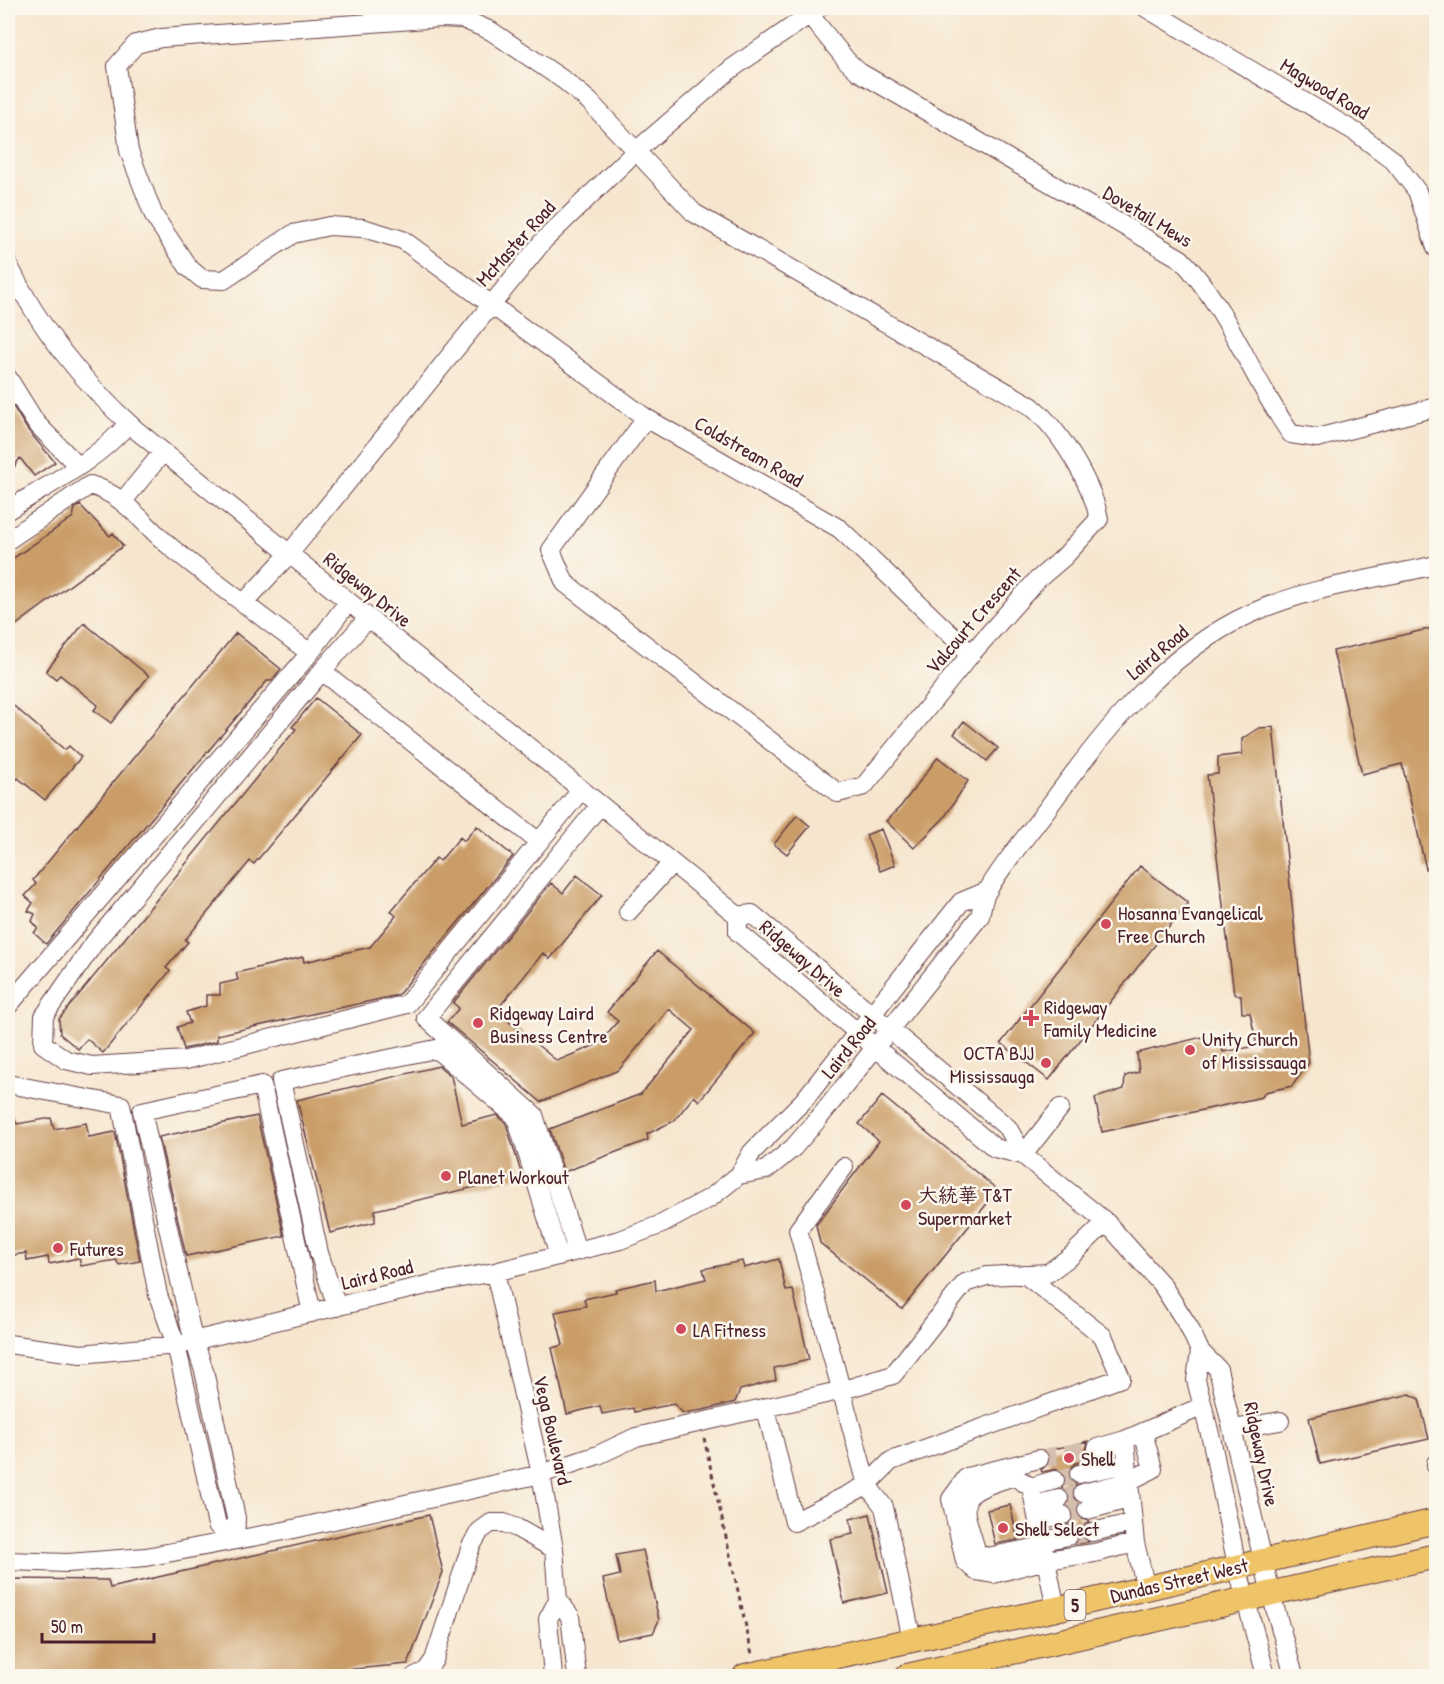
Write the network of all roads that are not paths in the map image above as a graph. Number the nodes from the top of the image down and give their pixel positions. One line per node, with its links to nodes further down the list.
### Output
1 (1146, 8): 4 (street, Magwood Road)
2 (811, 10): 3 (street, McMaster Road); 8 (street, Dovetail Mews)
3 (637, 150): 6 (street, McMaster Road); 6 (street, Coldstream Road); 22 (street, Valcourt Crescent)
4 (1437, 248)
5 (8, 264): 10 (street, Ridgeway Drive)
6 (492, 303): 9 (street, Coldstream Road); 16 (street, McMaster Road)
7 (8, 378): 12 (street)
8 (1437, 407)
9 (646, 418): 22 (street, Coldstream Road); 22 (street, Valcourt Crescent)
10 (128, 424): 11 (street, Ridgeway Drive); 12 (street)
11 (163, 452): 13 (street); 16 (street, Ridgeway Drive)
12 (78, 466): 14 (street)
13 (123, 501): 15 (street); 19 (street)
14 (8, 510)
15 (8, 540)
16 (289, 554): 18 (street, Ridgeway Drive); 19 (street, McMaster Road)
17 (1437, 565): 28 (street, Laird Road)
18 (348, 602): 20 (street, Ridgeway Drive); 21 (street)
19 (244, 603): 21 (street)
20 (368, 618): 23 (street); 24 (street, Ridgeway Drive)
21 (310, 653): 31 (street)
22 (971, 654)
23 (322, 670): 26 (street); 26 (street)
24 (581, 790): 25 (street, Ridgeway Drive); 26 (street)
25 (600, 805): 27 (street, Ridgeway Drive); 42 (street)
26 (539, 842)
27 (672, 863): 29 (street); 30 (street, Ridgeway Drive)
28 (987, 891): 32 (street, Laird Road); 33 (street, Laird Road)
29 (628, 912)
30 (738, 916): 32 (street, Ridgeway Drive); 34 (street, Ridgeway Drive)
31 (8, 1006)
32 (872, 1015): 33 (street, Ridgeway Drive); 34 (street, Laird Road)
33 (890, 1030): 35 (street, Laird Road); 38 (street, Ridgeway Drive)
34 (858, 1034): 35 (street, Ridgeway Drive); 40 (street, Laird Road)
35 (875, 1049): 38 (street, Ridgeway Drive); 40 (street, Laird Road)
36 (8, 1084): 50 (street)
37 (1060, 1108): 38 (street)
38 (1023, 1155): 41 (street, Ridgeway Drive)
39 (844, 1167): 52 (street)
40 (739, 1175): 42 (street, Laird Road)
41 (1106, 1222): 45 (street); 51 (street, Ridgeway Drive)
42 (577, 1251): 43 (street, Laird Road)
43 (559, 1256): 44 (street, Laird Road); 46 (street)
44 (495, 1272): 46 (street, Laird Road); 62 (street, Vega Boulevard)
45 (1024, 1274): 52 (street); 66 (street)
46 (337, 1307): 47 (street, Laird Road)
47 (312, 1313): 48 (street, Laird Road); 48 (street)
48 (195, 1340): 50 (street, Laird Road); 75 (street)
49 (8, 1344): 50 (street, Laird Road)
50 (176, 1345): 75 (street)
51 (1200, 1351): 53 (street); 56 (street, Ridgeway Drive)
52 (843, 1390): 54 (street); 66 (street)
53 (1203, 1406): 57 (street); 82 (street)
54 (766, 1409): 62 (street); 66 (street)
55 (1280, 1421): 56 (street)
56 (1233, 1429): 81 (street, Ridgeway Drive)
57 (1143, 1432): 58 (street); 65 (street)
58 (1125, 1440): 59 (street); 65 (street)
59 (1097, 1448)
60 (1039, 1460): 61 (street)
61 (1006, 1472): 67 (street); 78 (street)
62 (541, 1474): 75 (street); 77 (street, Vega Boulevard)
63 (1078, 1474): 65 (street)
64 (1055, 1480): 67 (street)
65 (1127, 1482): 68 (street); 72 (street)
66 (867, 1485): 86 (street)
67 (1031, 1487): 70 (street)
68 (1085, 1502)
69 (1061, 1507): 70 (street)
70 (1037, 1513): 78 (street)
71 (1437, 1521): 81 (main road, Dundas Street West / 5)
72 (1132, 1523): 73 (street); 76 (street)
73 (1092, 1532)
74 (1068, 1536): 78 (street)
75 (235, 1540): 80 (street)
76 (1135, 1543): 78 (street); 83 (street)
77 (554, 1549): 84 (street, Vega Boulevard); 88 (street)
78 (1044, 1549): 85 (street)
79 (1437, 1556): 81 (main road, Dundas Street West / 5)
80 (8, 1561)
81 (1267, 1576): 82 (main road, Dundas Street West / 5); 82 (main road, Dundas Street West / 5); 93 (street, Ridgeway Drive)
82 (1241, 1582): 83 (main road, Dundas Street West / 5); 91 (main road, Dundas Street West / 5); 92 (street)
83 (1146, 1588): 85 (main road, Dundas Street West / 5)
84 (558, 1600): 89 (street, Vega Boulevard); 90 (street, Vega Boulevard)
85 (1056, 1609): 86 (main road, Dundas Street West / 5)
86 (912, 1640): 87 (main road, Dundas Street West / 5)
87 (751, 1675)
88 (415, 1677)
89 (553, 1677)
90 (577, 1677)
91 (907, 1677)
92 (1266, 1677)
93 (1294, 1677)

